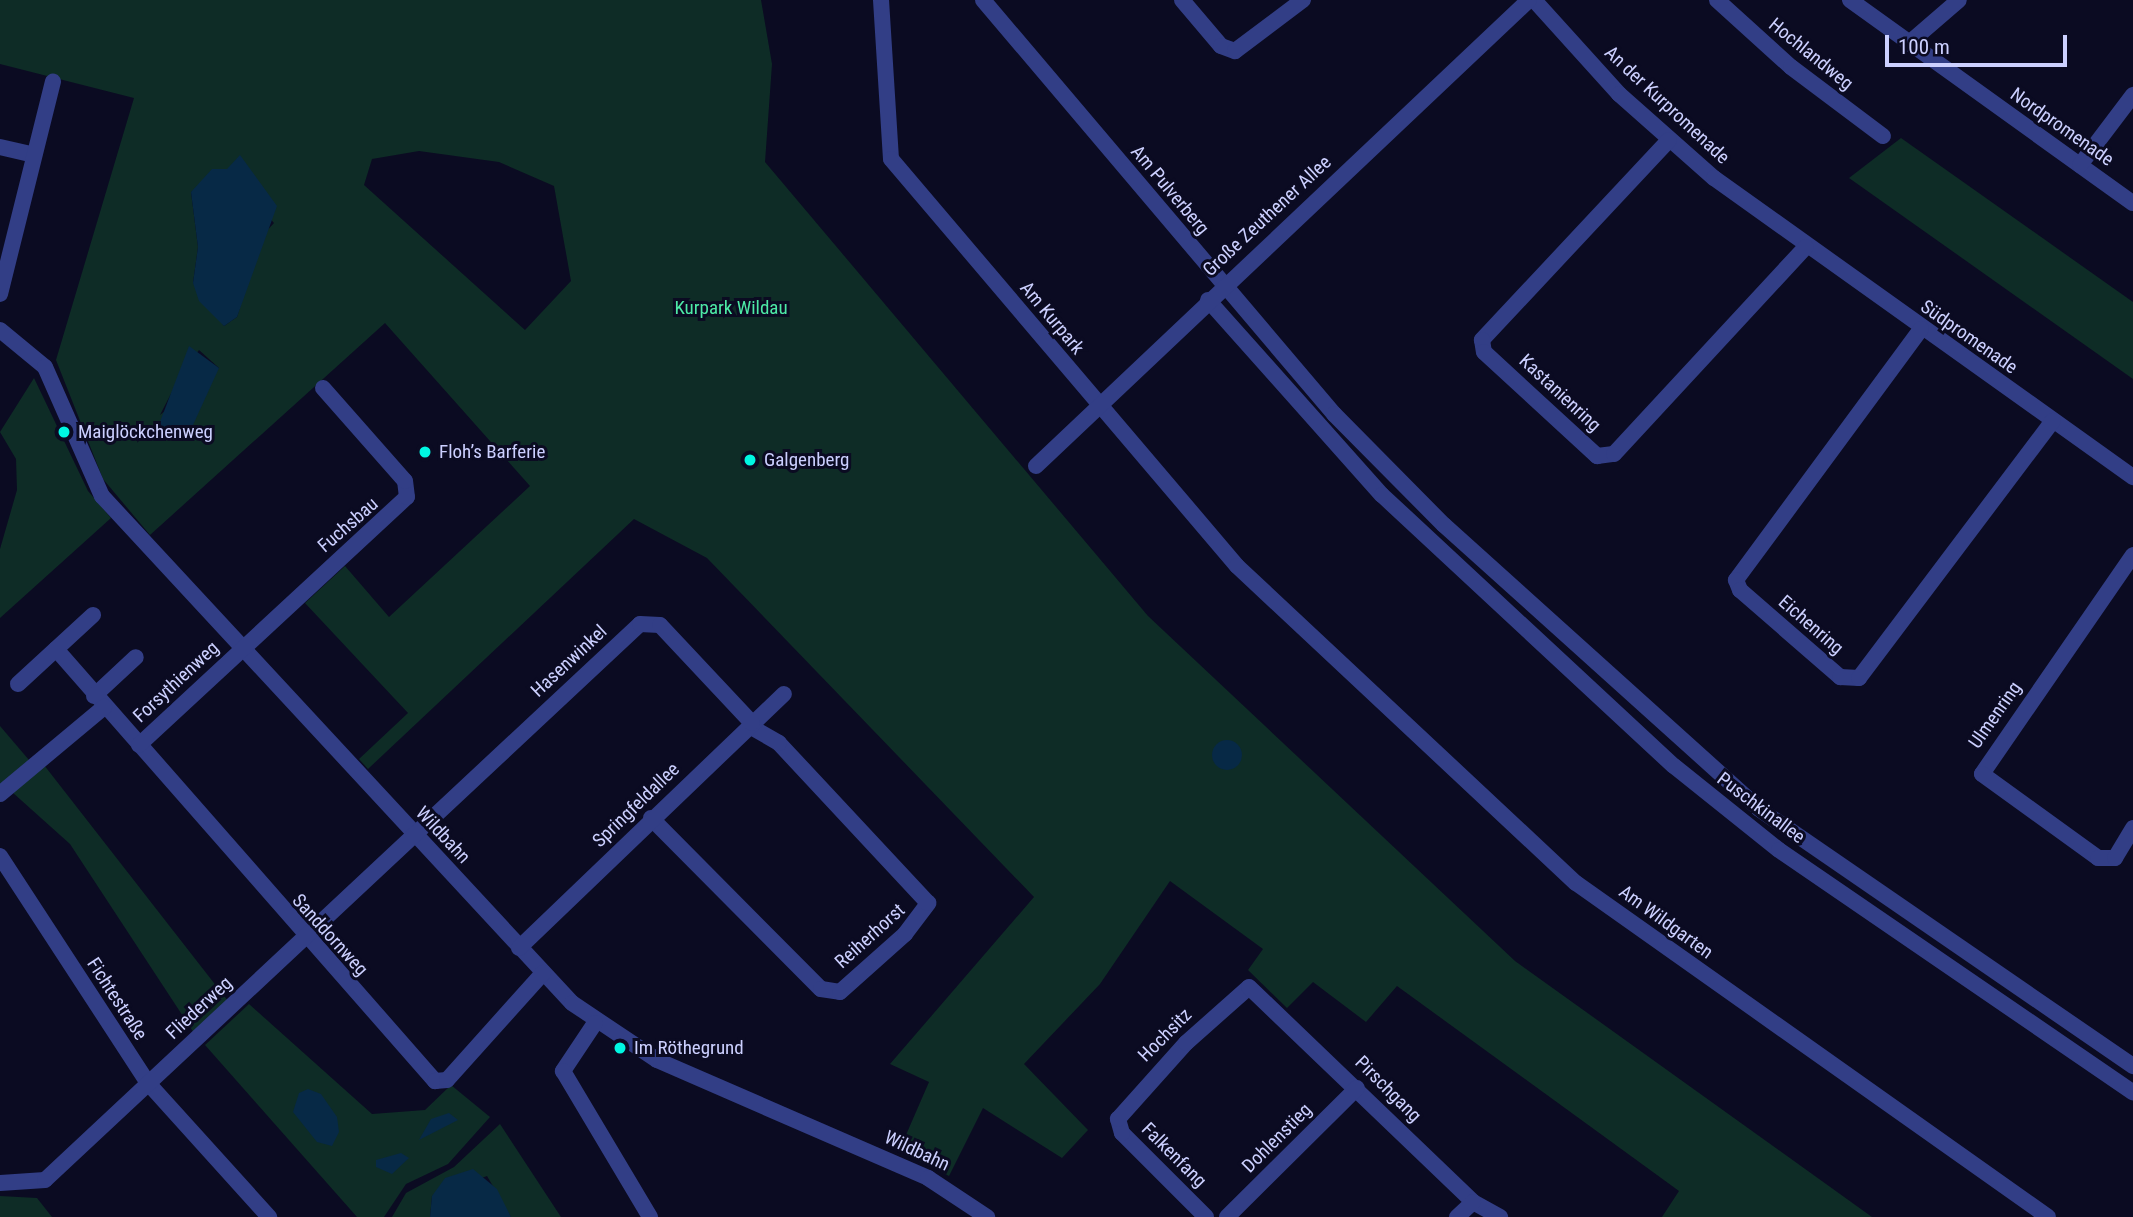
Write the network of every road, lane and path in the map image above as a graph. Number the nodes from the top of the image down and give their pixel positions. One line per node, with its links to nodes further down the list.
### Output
1 (881, 0): 26 (street, Am Kurpark)
2 (983, 0): 20 (street, Am Pulverberg)
3 (1182, 0): 4 (street)
4 (1303, 0)
5 (1532, 0): 13 (street, An der Kurpromenade); 20 (street, Große Zeuthener Allee)
6 (1717, 0): 12 (street, Hochlandweg)
7 (1850, 0): 9 (street, Nordpromenade)
8 (1959, 0): 9 (street)
9 (1908, 44): 16 (street, Nordpromenade)
10 (53, 81): 15 (street)
11 (2133, 94): 16 (street)
12 (1883, 136)
13 (1669, 140): 18 (street, An der Kurpromenade); 19 (street, Kastanienring)
14 (0, 147): 15 (street)
15 (34, 155): 21 (street)
16 (2080, 165): 17 (street, Nordpromenade)
17 (2133, 202)
18 (1783, 230): 19 (street, Südpromenade)
19 (1806, 247): 23 (street, Südpromenade)
20 (1224, 286): 22 (street, Große Zeuthener Allee); 30 (street, Am Pulverberg)
21 (0, 295)
22 (1208, 300): 26 (street, Große Zeuthener Allee); 55 (street, Puschkinallee)
23 (1921, 329): 27 (street, Südpromenade); 27 (street, Eichenring)
24 (0, 330): 35 (street, Wildbahn)
25 (323, 388): 35 (street, Fuchsbau)
26 (1098, 404): 28 (street, Große Zeuthener Allee); 33 (street, Am Kurpark)
27 (2053, 421): 29 (street, Südpromenade)
28 (1036, 466)
29 (2133, 477)
30 (1414, 497): 52 (street, Puschkinallee)
31 (2133, 555): 44 (street, Ulmenring)
32 (93, 615): 34 (street)
33 (1293, 620): 66 (street, Am Wildgarten)
34 (55, 649): 37 (street); 39 (street, Sanddornweg)
35 (242, 649): 41 (street, Forsythienweg); 45 (street, Wildbahn)
36 (136, 657): 39 (street)
37 (18, 684)
38 (784, 694): 40 (street, Springfeldallee)
39 (99, 701): 41 (street, Sanddornweg); 42 (street)
40 (751, 724): 43 (street, Springfeldallee); 43 (street, Reiherhorst); 45 (street, Hasenwinkel)
41 (139, 745): 47 (street, Sanddornweg)
42 (0, 794)
43 (651, 818): 48 (street, Springfeldallee)
44 (2133, 828)
45 (414, 835): 47 (street, Fliederweg); 48 (street, Wildbahn)
46 (0, 856): 53 (street, Fichtestraße)
47 (303, 939): 49 (street, Sanddornweg); 53 (street, Fliederweg)
48 (519, 948): 49 (street, Wildbahn)
49 (543, 974): 51 (street, Wildbahn)
50 (1249, 987): 54 (street, Pirschgang); 56 (street, Hochsitz)
51 (595, 1023): 60 (street); 61 (street, Wildbahn)
52 (2133, 1066)
53 (148, 1083): 57 (street, Fliederweg); 59 (street, Fichtestraße)
54 (1357, 1088): 58 (street, Pirschgang); 63 (street, Dohlenstieg)
55 (2133, 1092)
56 (1118, 1119): 62 (street, Falkenfang)
57 (0, 1183)
58 (1473, 1202): 64 (street); 65 (street, Pirschgang)
59 (269, 1217)
60 (650, 1217)
61 (987, 1217)
62 (1206, 1217)
63 (1227, 1217)
64 (1457, 1217)
65 (1500, 1217)
66 (2048, 1217)

